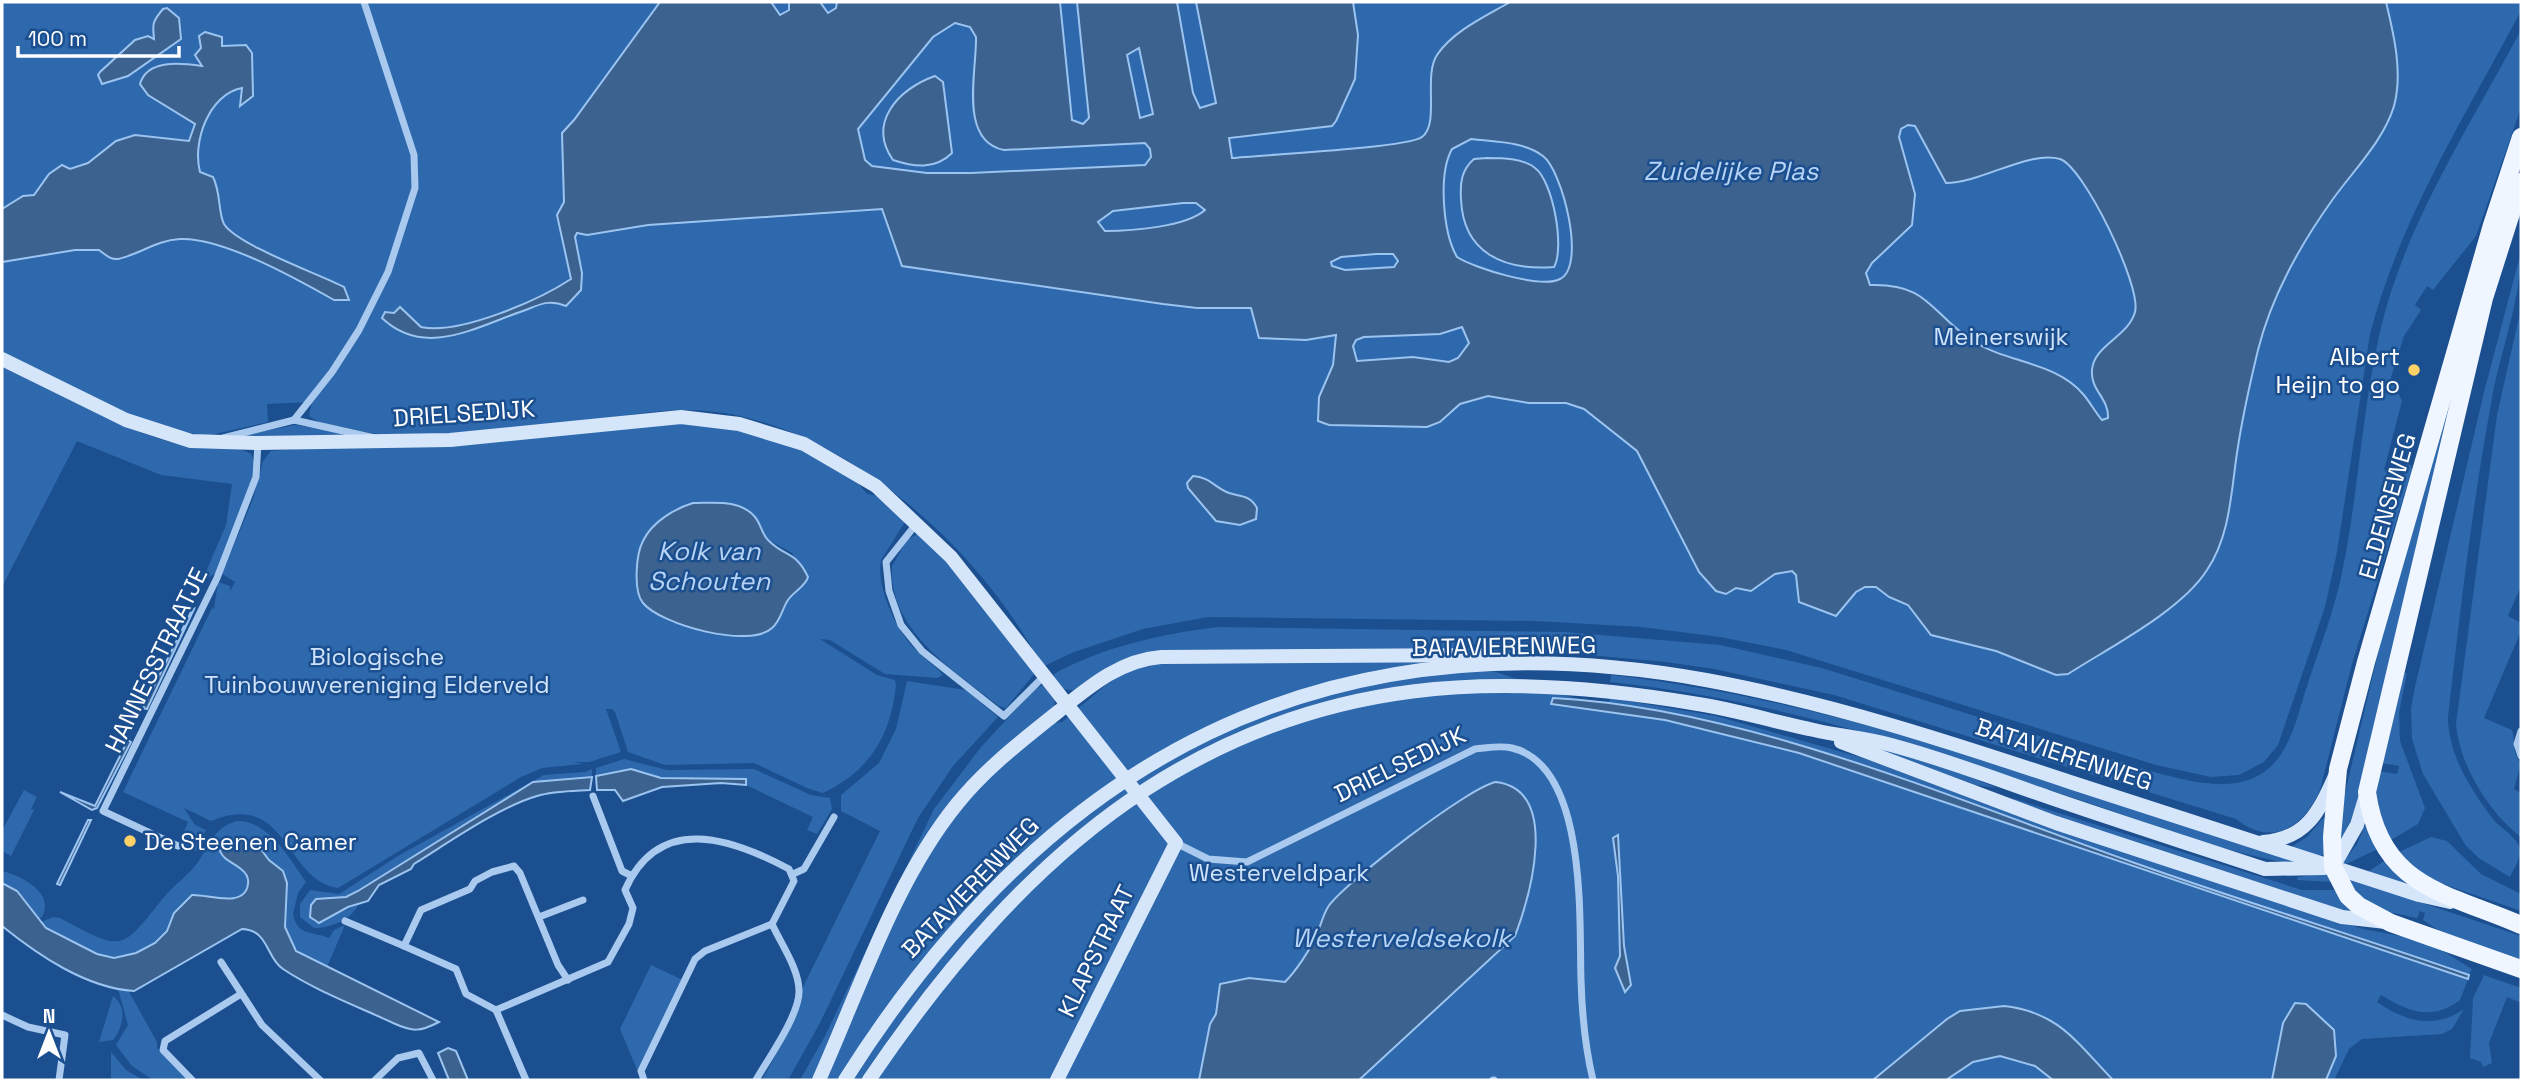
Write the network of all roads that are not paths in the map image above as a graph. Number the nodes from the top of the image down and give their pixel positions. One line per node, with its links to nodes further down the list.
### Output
1 (364, 2): 5 (street)
2 (2521, 137): 16 (main road, ELDENSEWEG)
3 (2521, 182): 17 (main road, ELDENSEWEG)
4 (2, 359): 7 (main road, DRIELSEDIJK)
5 (293, 420): 6 (street); 7 (street)
6 (382, 441): 8 (main road, DRIELSEDIJK); 9 (main road, DRIELSEDIJK)
7 (209, 443): 8 (main road, DRIELSEDIJK)
8 (258, 443): 22 (street, HANNESSTRAATJE)
9 (916, 523): 11 (main road, DRIELSEDIJK); 11 (street)
10 (1530, 664): 12 (main road); 21 (main road, BATAVIERENWEG); 50 (main road, BATAVIERENWEG)
11 (1044, 676): 12 (main road, DRIELSEDIJK)
12 (1067, 704): 20 (main road, DRIELSEDIJK); 49 (main road)
13 (1814, 730): 23 (main road, BATAVIERENWEG); 30 (main road, BATAVIERENWEG); 40 (main road, BATAVIERENWEG)
14 (2521, 731): 15 (street)
15 (2520, 753)
16 (2338, 769): 21 (main road, ELDENSEWEG); 23 (main road, ELDENSEWEG)
17 (2367, 792): 23 (main road, ELDENSEWEG); 27 (main road, ELDENSEWEG)
18 (593, 796): 25 (street)
19 (834, 817): 24 (street)
20 (1176, 843): 51 (main road, KLAPSTRAAT); 52 (street, DRIELSEDIJK)
21 (2258, 843): 23 (main road, BATAVIERENWEG)
22 (178, 846)
23 (2333, 867): 27 (main road, BATAVIERENWEG); 30 (main road, BATAVIERENWEG)
24 (793, 874): 25 (street); 31 (street)
25 (632, 876): 36 (street)
26 (583, 900): 28 (street)
27 (2469, 906): 32 (main road, BATAVIERENWEG)
28 (538, 917): 33 (street); 36 (street)
29 (345, 921): 33 (street)
30 (2391, 923): 35 (main road, BATAVIERENWEG)
31 (772, 924): 47 (street); 48 (street)
32 (2521, 925)
33 (404, 946): 38 (street)
34 (221, 962): 37 (street)
35 (2521, 969)
36 (568, 980): 38 (street)
37 (241, 994): 42 (street); 43 (street)
38 (496, 1010): 46 (street)
39 (2, 1015): 41 (street)
40 (871, 1079)
41 (59, 1080)
42 (192, 1080)
43 (320, 1080)
44 (375, 1080): 45 (street)
45 (433, 1080)
46 (526, 1080)
47 (643, 1080)
48 (756, 1080)
49 (819, 1080)
50 (845, 1080)
51 (1057, 1080)
52 (1593, 1080)

